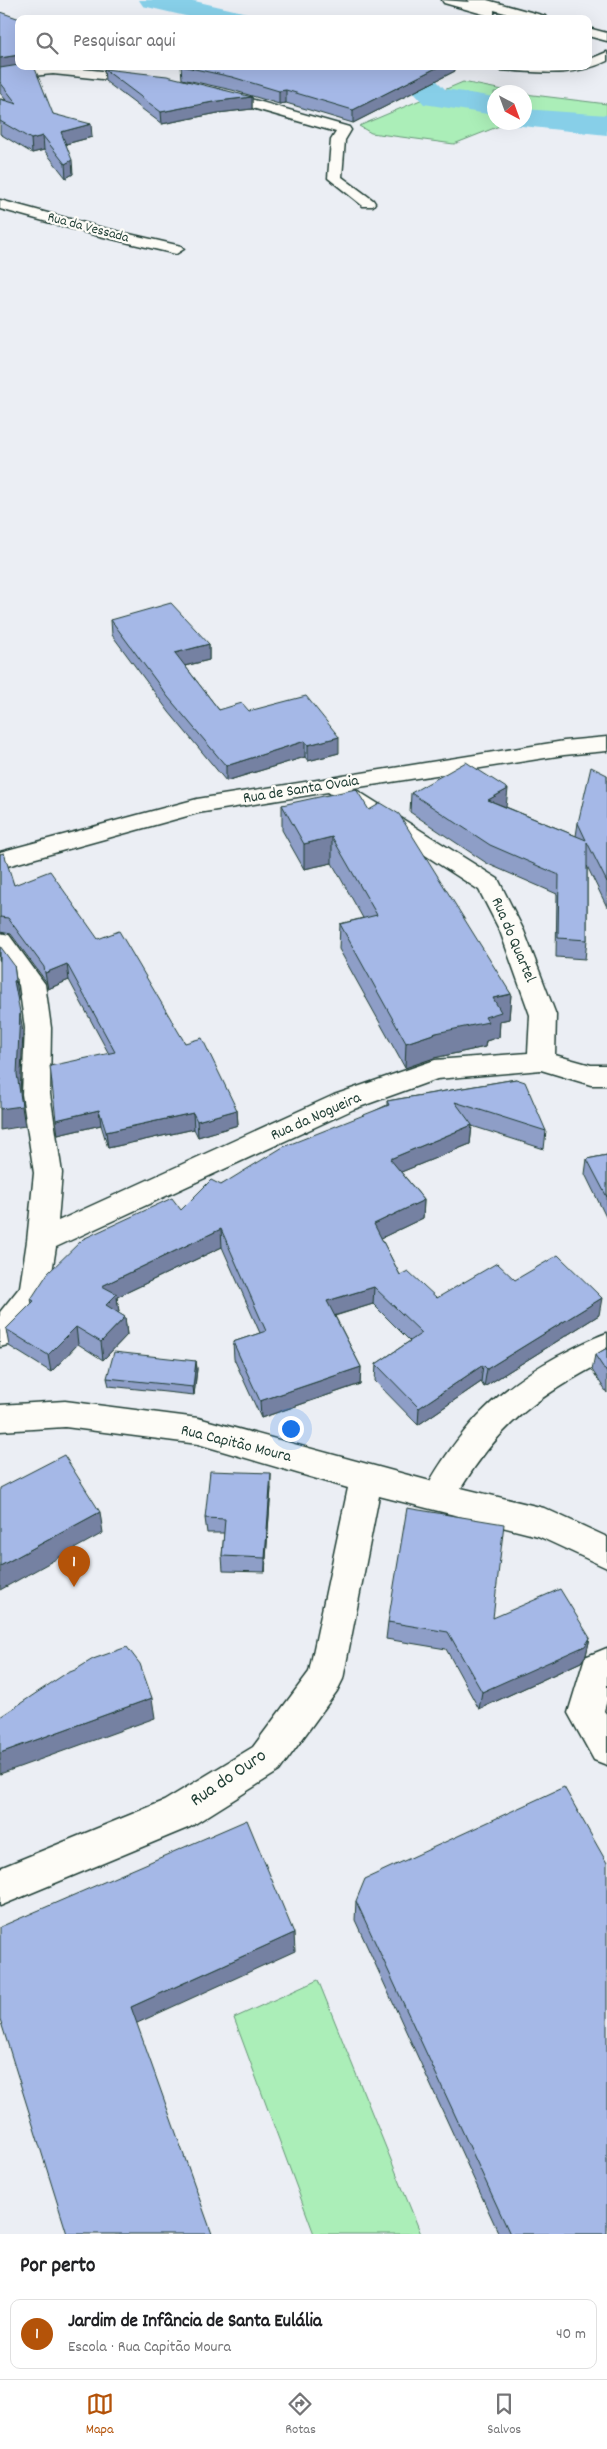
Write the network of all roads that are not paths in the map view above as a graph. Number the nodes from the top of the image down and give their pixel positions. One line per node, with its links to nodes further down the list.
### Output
1 (448, 0): 3 (street)
2 (474, 0): 4 (street)
3 (501, 15)
4 (527, 15)
5 (592, 33): 6 (street)
6 (607, 37)
7 (592, 40): 8 (street)
8 (607, 44)
9 (607, 56): 10 (street)
10 (592, 63)
11 (0, 74): 12 (street)
12 (159, 81)
13 (202, 90): 14 (street)
14 (368, 203)
15 (0, 204): 16 (street, Rua da Vessada)
16 (176, 249)
17 (607, 744): 18 (street, Rua de Santa Ovaia)
18 (332, 785): 19 (street, Rua de Santa Ovaia); 21 (street, Rua do Quartel)
19 (0, 860)
20 (0, 941): 23 (street)
21 (541, 1061): 22 (street, Rua da Nogueira); 23 (street, Rua da Nogueira)
22 (607, 1076)
23 (42, 1242): 24 (street)
24 (0, 1335)
25 (607, 1346): 28 (street)
26 (0, 1418): 27 (street, Rua Capitão Moura)
27 (366, 1479): 28 (street, Rua Capitão Moura); 32 (street, Rua do Ouro)
28 (438, 1497): 29 (street, Rua Capitão Moura)
29 (607, 1553)
30 (607, 1664): 31 (street)
31 (607, 1748)
32 (0, 1887)

